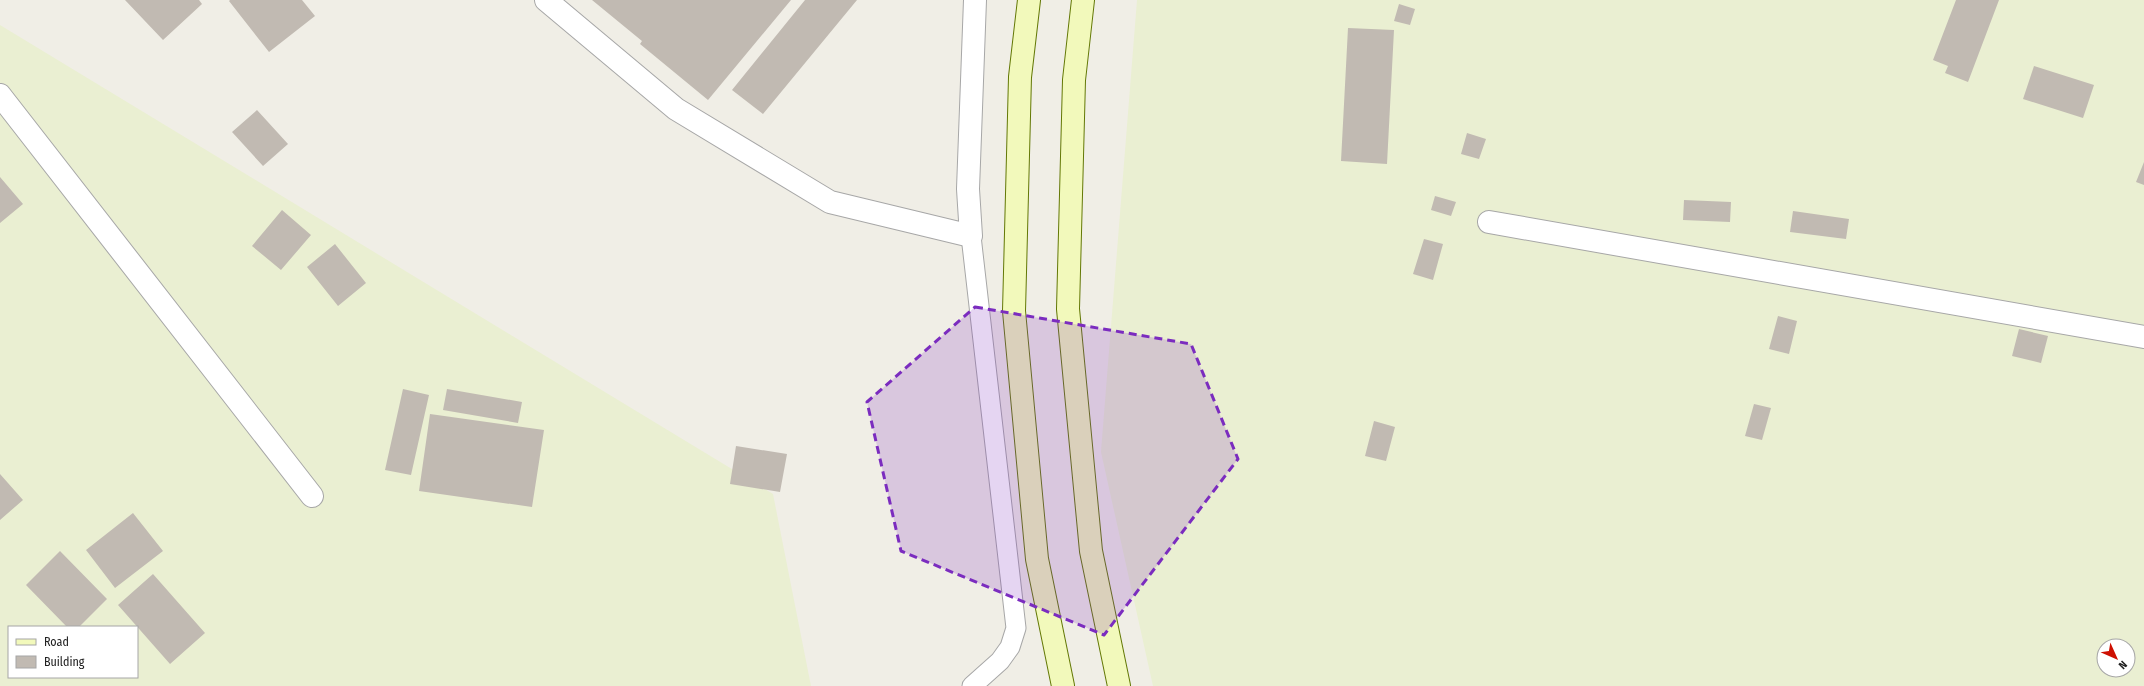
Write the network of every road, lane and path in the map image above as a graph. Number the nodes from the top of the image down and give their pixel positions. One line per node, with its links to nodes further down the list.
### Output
1 (546, 0): 7 (street)
2 (975, 0): 7 (street)
3 (1029, 0): 11 (main road)
4 (1083, 0): 12 (main road)
5 (0, 95): 9 (street)
6 (1489, 222): 8 (street)
7 (971, 236): 10 (lane)
8 (2144, 337)
9 (312, 496)
10 (972, 686)
11 (1063, 686)
12 (1119, 686)

